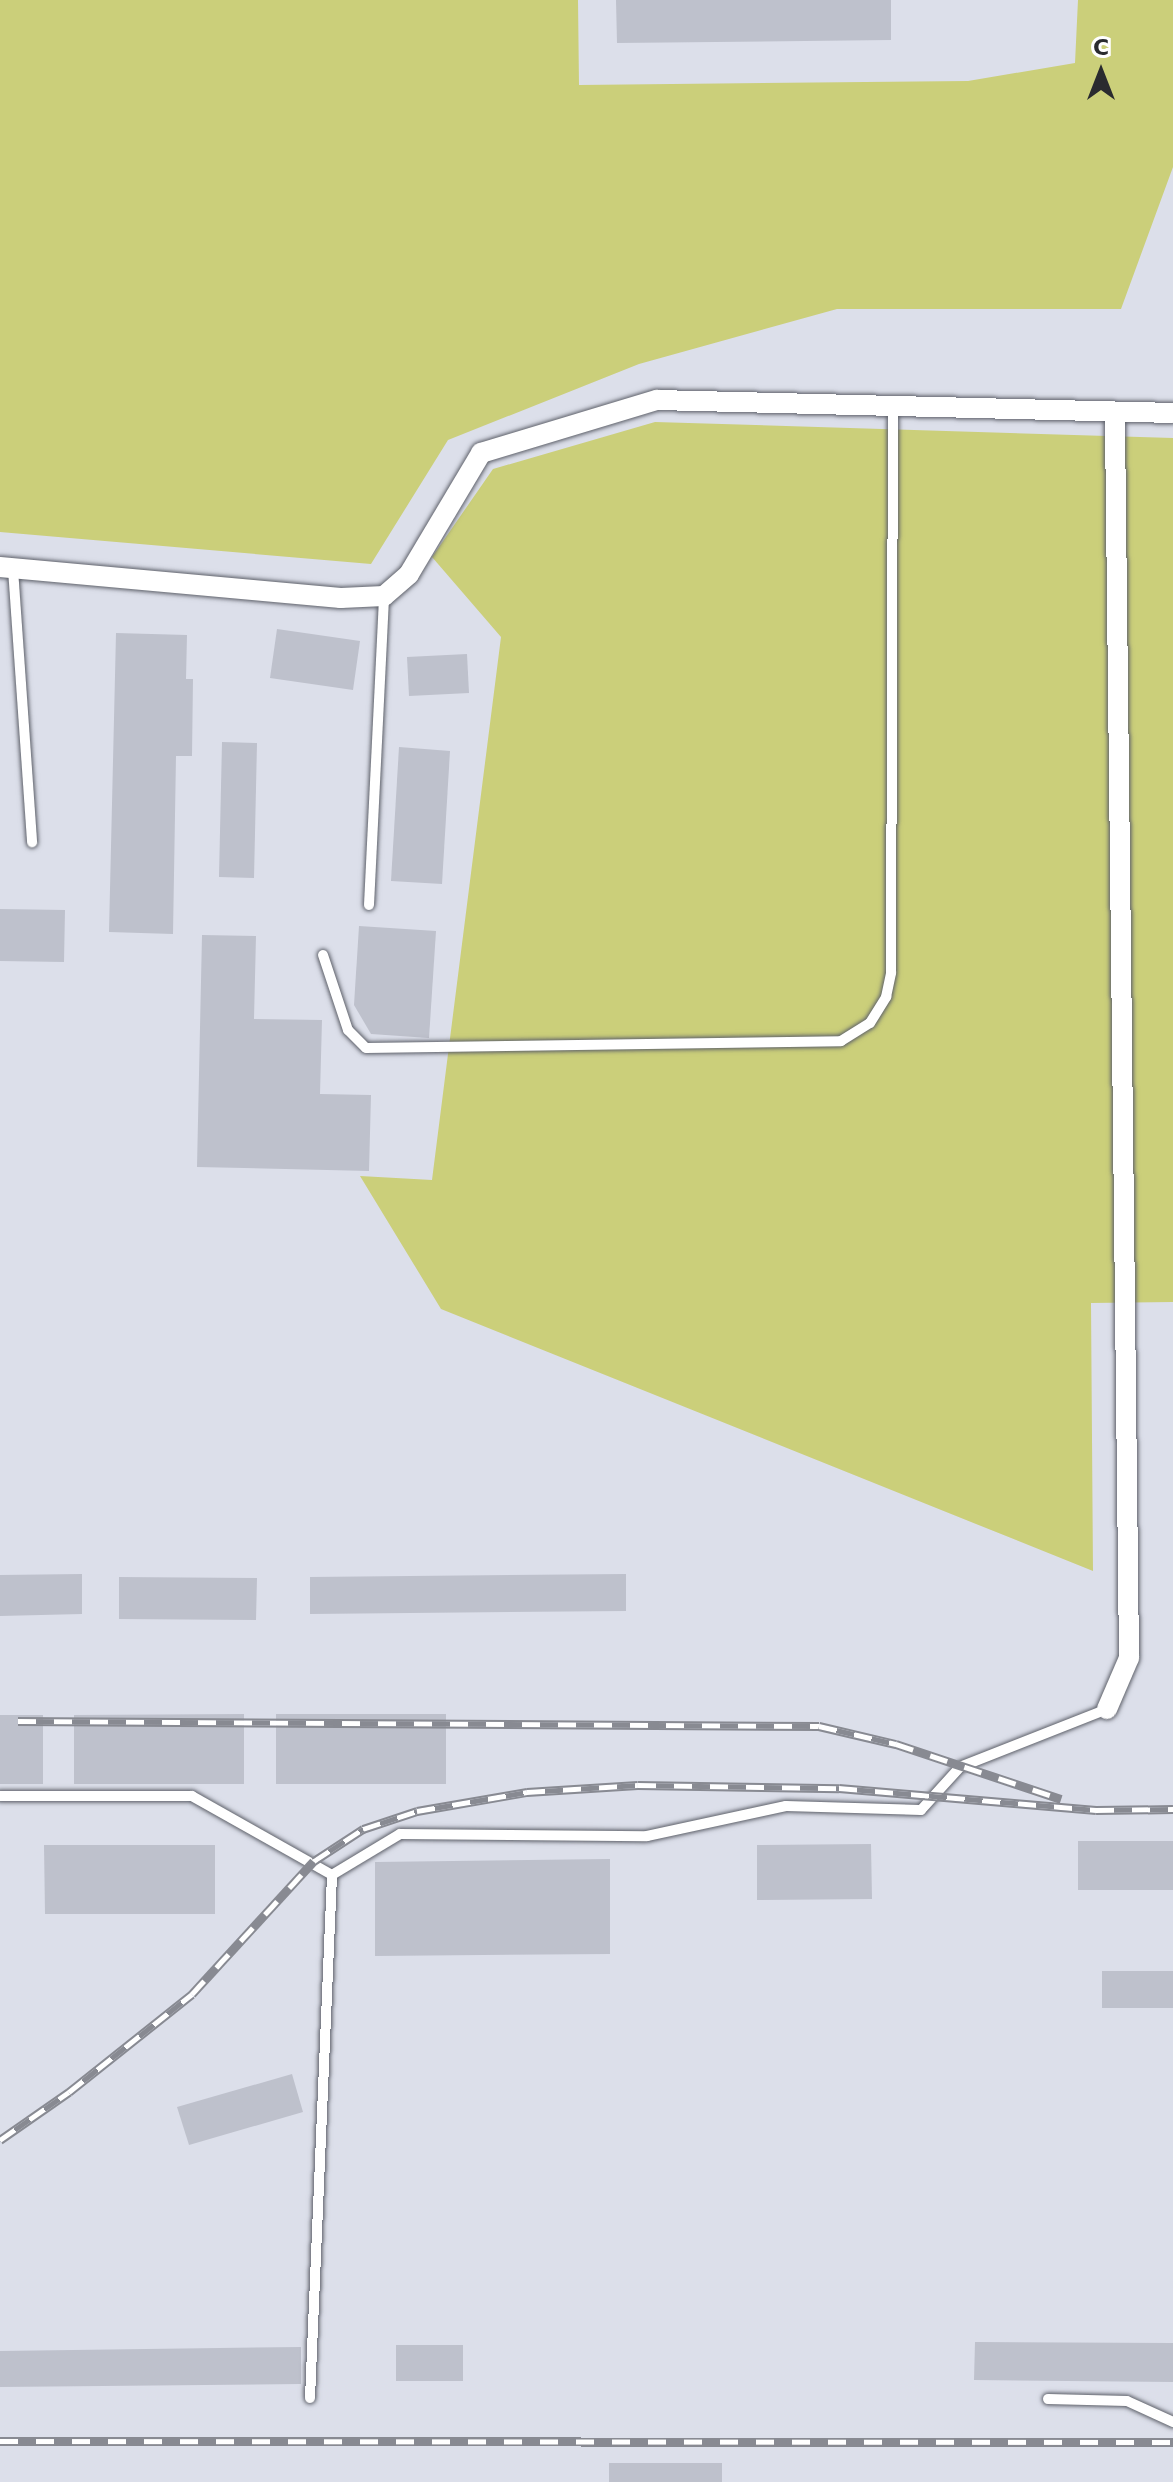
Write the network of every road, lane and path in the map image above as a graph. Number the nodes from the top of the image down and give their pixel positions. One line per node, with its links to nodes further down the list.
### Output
1 (893, 408): 3 (street); 5 (street); 8 (lane)
2 (1173, 413): 3 (street)
3 (1115, 415): 9 (street)
4 (7, 568): 5 (street); 6 (lane)
5 (384, 596): 7 (lane)
6 (32, 842)
7 (369, 905)
8 (323, 955)
9 (1107, 1709): 11 (lane)
10 (0, 1796): 11 (lane)
11 (332, 1875): 12 (lane)
12 (310, 2398)
13 (1048, 2399): 14 (lane)
14 (1173, 2422)

